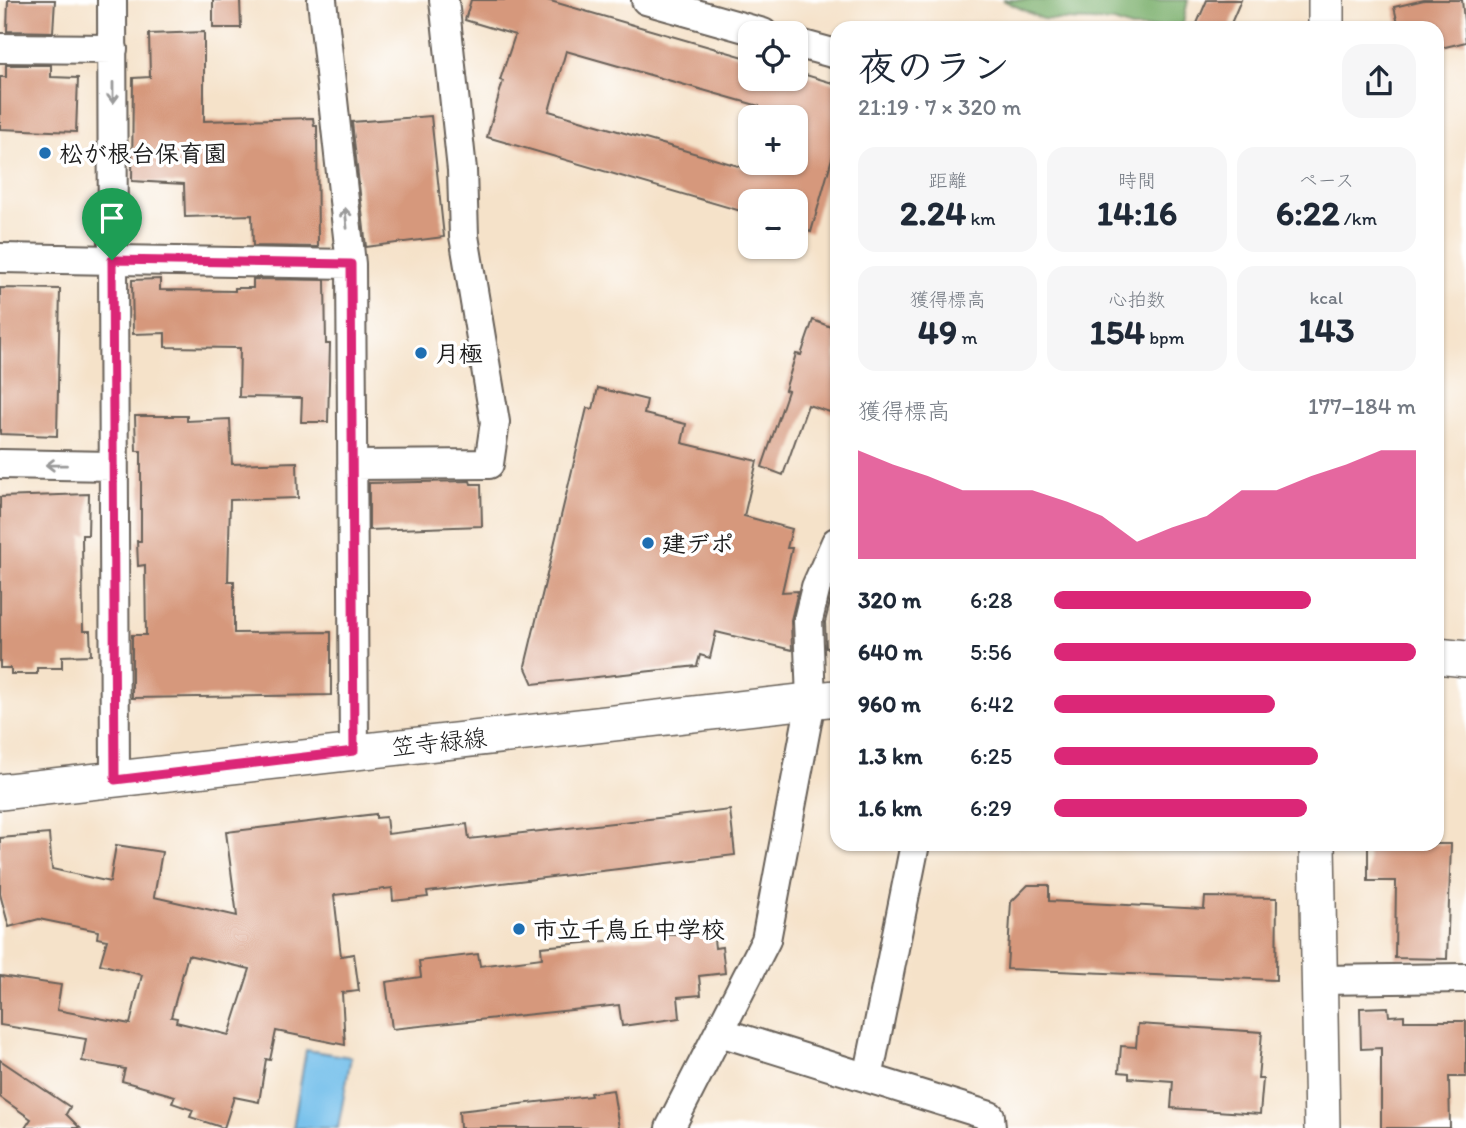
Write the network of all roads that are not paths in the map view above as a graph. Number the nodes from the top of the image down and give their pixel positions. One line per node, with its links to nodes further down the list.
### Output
1 (112, 0): 10 (street)
2 (322, 0): 14 (street, one-way to 2)
3 (444, 0): 16 (street)
4 (646, 0): 7 (street)
5 (1326, 0): 6 (street)
6 (1326, 21)
7 (738, 26)
8 (808, 46): 11 (street)
9 (0, 48): 10 (street)
10 (113, 49): 13 (street, one-way to 13)
11 (830, 52)
12 (0, 258): 13 (street)
13 (112, 260): 14 (street); 17 (street)
14 (351, 264): 16 (street)
15 (0, 464): 17 (street, one-way to 15)
16 (352, 464): 22 (street)
17 (113, 466): 23 (street)
18 (830, 556): 21 (street)
19 (1444, 657): 20 (street)
20 (1466, 659)
21 (824, 700): 22 (street, 笠寺緑線); 29 (street)
22 (354, 751): 23 (street, 笠寺緑線)
23 (115, 780): 24 (street, 笠寺緑線)
24 (0, 792)
25 (914, 851): 30 (street)
26 (1317, 851): 28 (street)
27 (1466, 978): 28 (street)
28 (1319, 980): 33 (street)
29 (720, 1032): 30 (street); 31 (street)
30 (868, 1078): 32 (street)
31 (670, 1128)
32 (991, 1128)
33 (1322, 1128)

